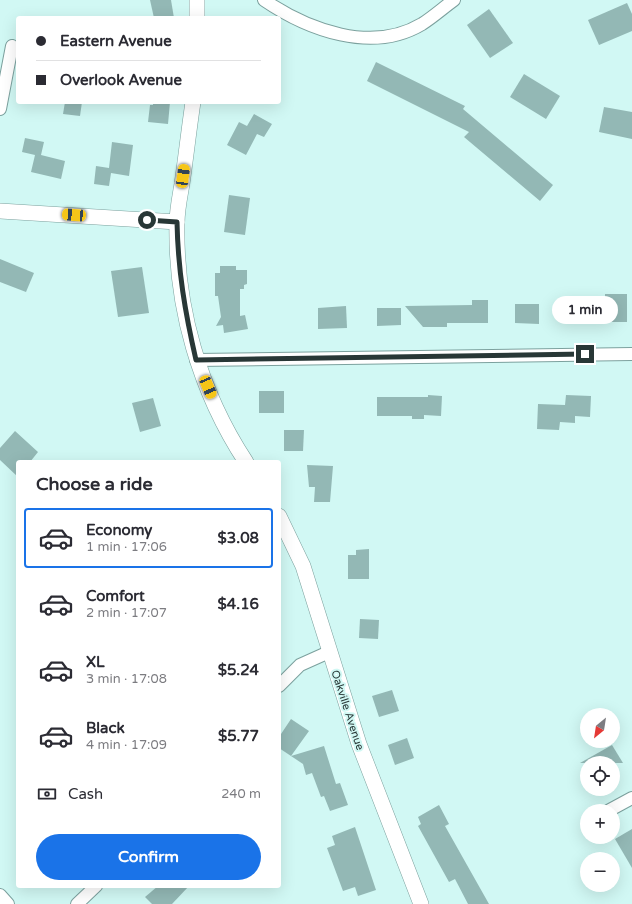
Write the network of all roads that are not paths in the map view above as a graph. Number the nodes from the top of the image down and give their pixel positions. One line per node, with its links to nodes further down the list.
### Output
1 (196, 0): 4 (street)
2 (264, 0): 3 (street)
3 (454, 0)
4 (196, 16)
5 (12, 46): 7 (street)
6 (193, 104): 9 (street)
7 (0, 109)
8 (0, 211): 9 (street)
9 (177, 222): 11 (street)
10 (632, 354): 11 (street)
11 (196, 360): 12 (street)
12 (245, 460)
13 (281, 520): 14 (street, Oakville Avenue)
14 (329, 652): 15 (street); 22 (street, Oakville Avenue)
15 (281, 684)
16 (632, 798): 17 (street)
17 (620, 804)
18 (94, 888): 21 (street)
19 (0, 895): 20 (street)
20 (8, 904)
21 (77, 904)
22 (421, 904)

